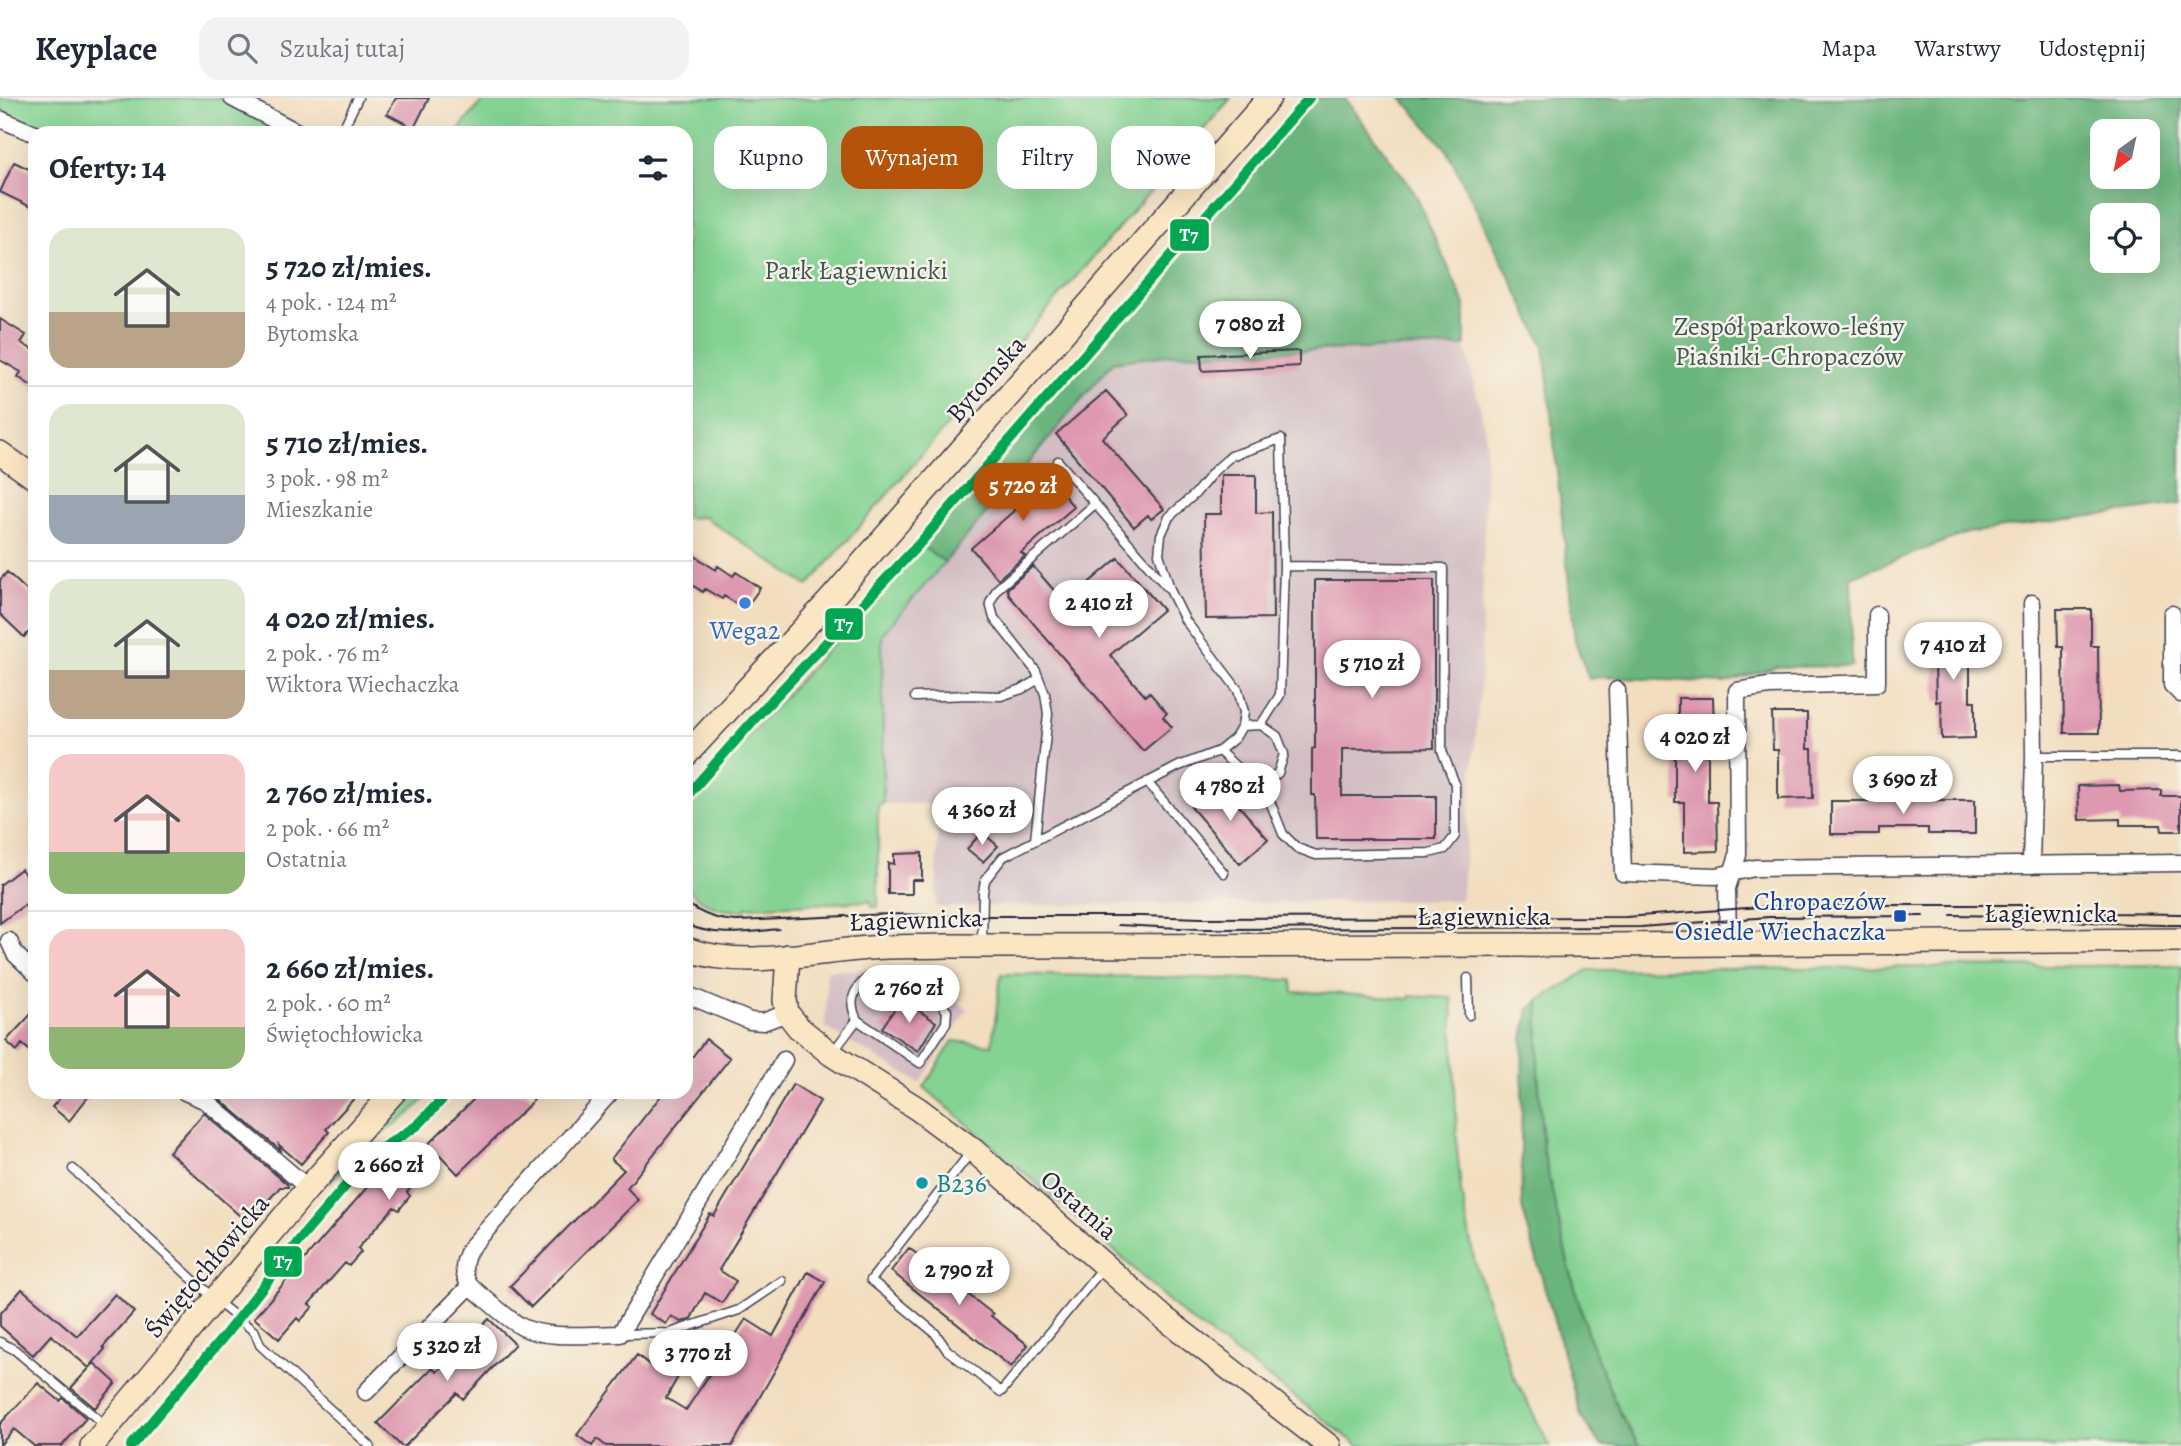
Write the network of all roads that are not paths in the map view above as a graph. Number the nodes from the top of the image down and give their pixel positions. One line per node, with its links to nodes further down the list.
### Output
1 (232, 98): 5 (street)
2 (358, 98): 6 (lane)
3 (1269, 98): 23 (street, Bytomska)
4 (0, 119): 7 (street)
5 (286, 126)
6 (344, 126)
7 (28, 131)
8 (0, 453): 10 (street)
9 (1058, 461): 11 (lane)
10 (28, 473)
11 (1095, 503): 13 (lane); 17 (lane)
12 (1284, 566): 13 (lane); 21 (lane); 28 (lane)
13 (1171, 592): 22 (lane)
14 (2032, 603): 25 (street)
15 (2172, 614): 19 (street)
16 (1877, 615): 33 (street)
17 (1039, 679): 20 (lane); 29 (lane)
18 (1617, 690): 33 (street)
19 (2181, 694)
20 (915, 697)
21 (1261, 725): 22 (lane); 28 (lane)
22 (1242, 726): 24 (lane)
23 (693, 747)
24 (1219, 751): 27 (lane); 28 (lane)
25 (2034, 756): 26 (lane); 31 (street)
26 (2181, 756)
27 (1147, 782): 29 (lane); 32 (lane)
28 (1263, 784)
29 (1035, 840): 37 (lane)
30 (2181, 863): 31 (street)
31 (2031, 864): 33 (street)
32 (1224, 873)
33 (1732, 873): 36 (street)
34 (2181, 940): 36 (street, Łagiewnicka)
35 (9, 941): 40 (street)
36 (1728, 943): 37 (street, Łagiewnicka)
37 (982, 946): 39 (street, Łagiewnicka)
38 (693, 950): 39 (street)
39 (788, 957): 43 (street)
40 (28, 967)
41 (1468, 978): 44 (lane)
42 (693, 1000): 43 (street)
43 (787, 1013): 46 (street, Ostatnia)
44 (1469, 1014)
45 (857, 1020): 45 (lane); 46 (lane)
46 (831, 1054): 51 (street, Ostatnia)
47 (784, 1060): 58 (street)
48 (201, 1099): 53 (street)
49 (388, 1099): 53 (street, Świętochłowicka)
50 (604, 1099): 56 (street)
51 (973, 1150): 54 (street, Ostatnia); 54 (lane)
52 (73, 1168): 57 (lane)
53 (308, 1188): 57 (street, Świętochłowicka)
54 (1105, 1265): 64 (street, Ostatnia)
55 (782, 1281): 58 (lane)
56 (470, 1286): 58 (street); 60 (street)
57 (215, 1300): 61 (street, Świętochłowicka); 63 (lane)
58 (620, 1334)
59 (0, 1342): 61 (lane)
60 (366, 1392)
61 (108, 1428): 62 (street, Świętochłowicka)
62 (92, 1446)
63 (370, 1446)
64 (1329, 1446)

